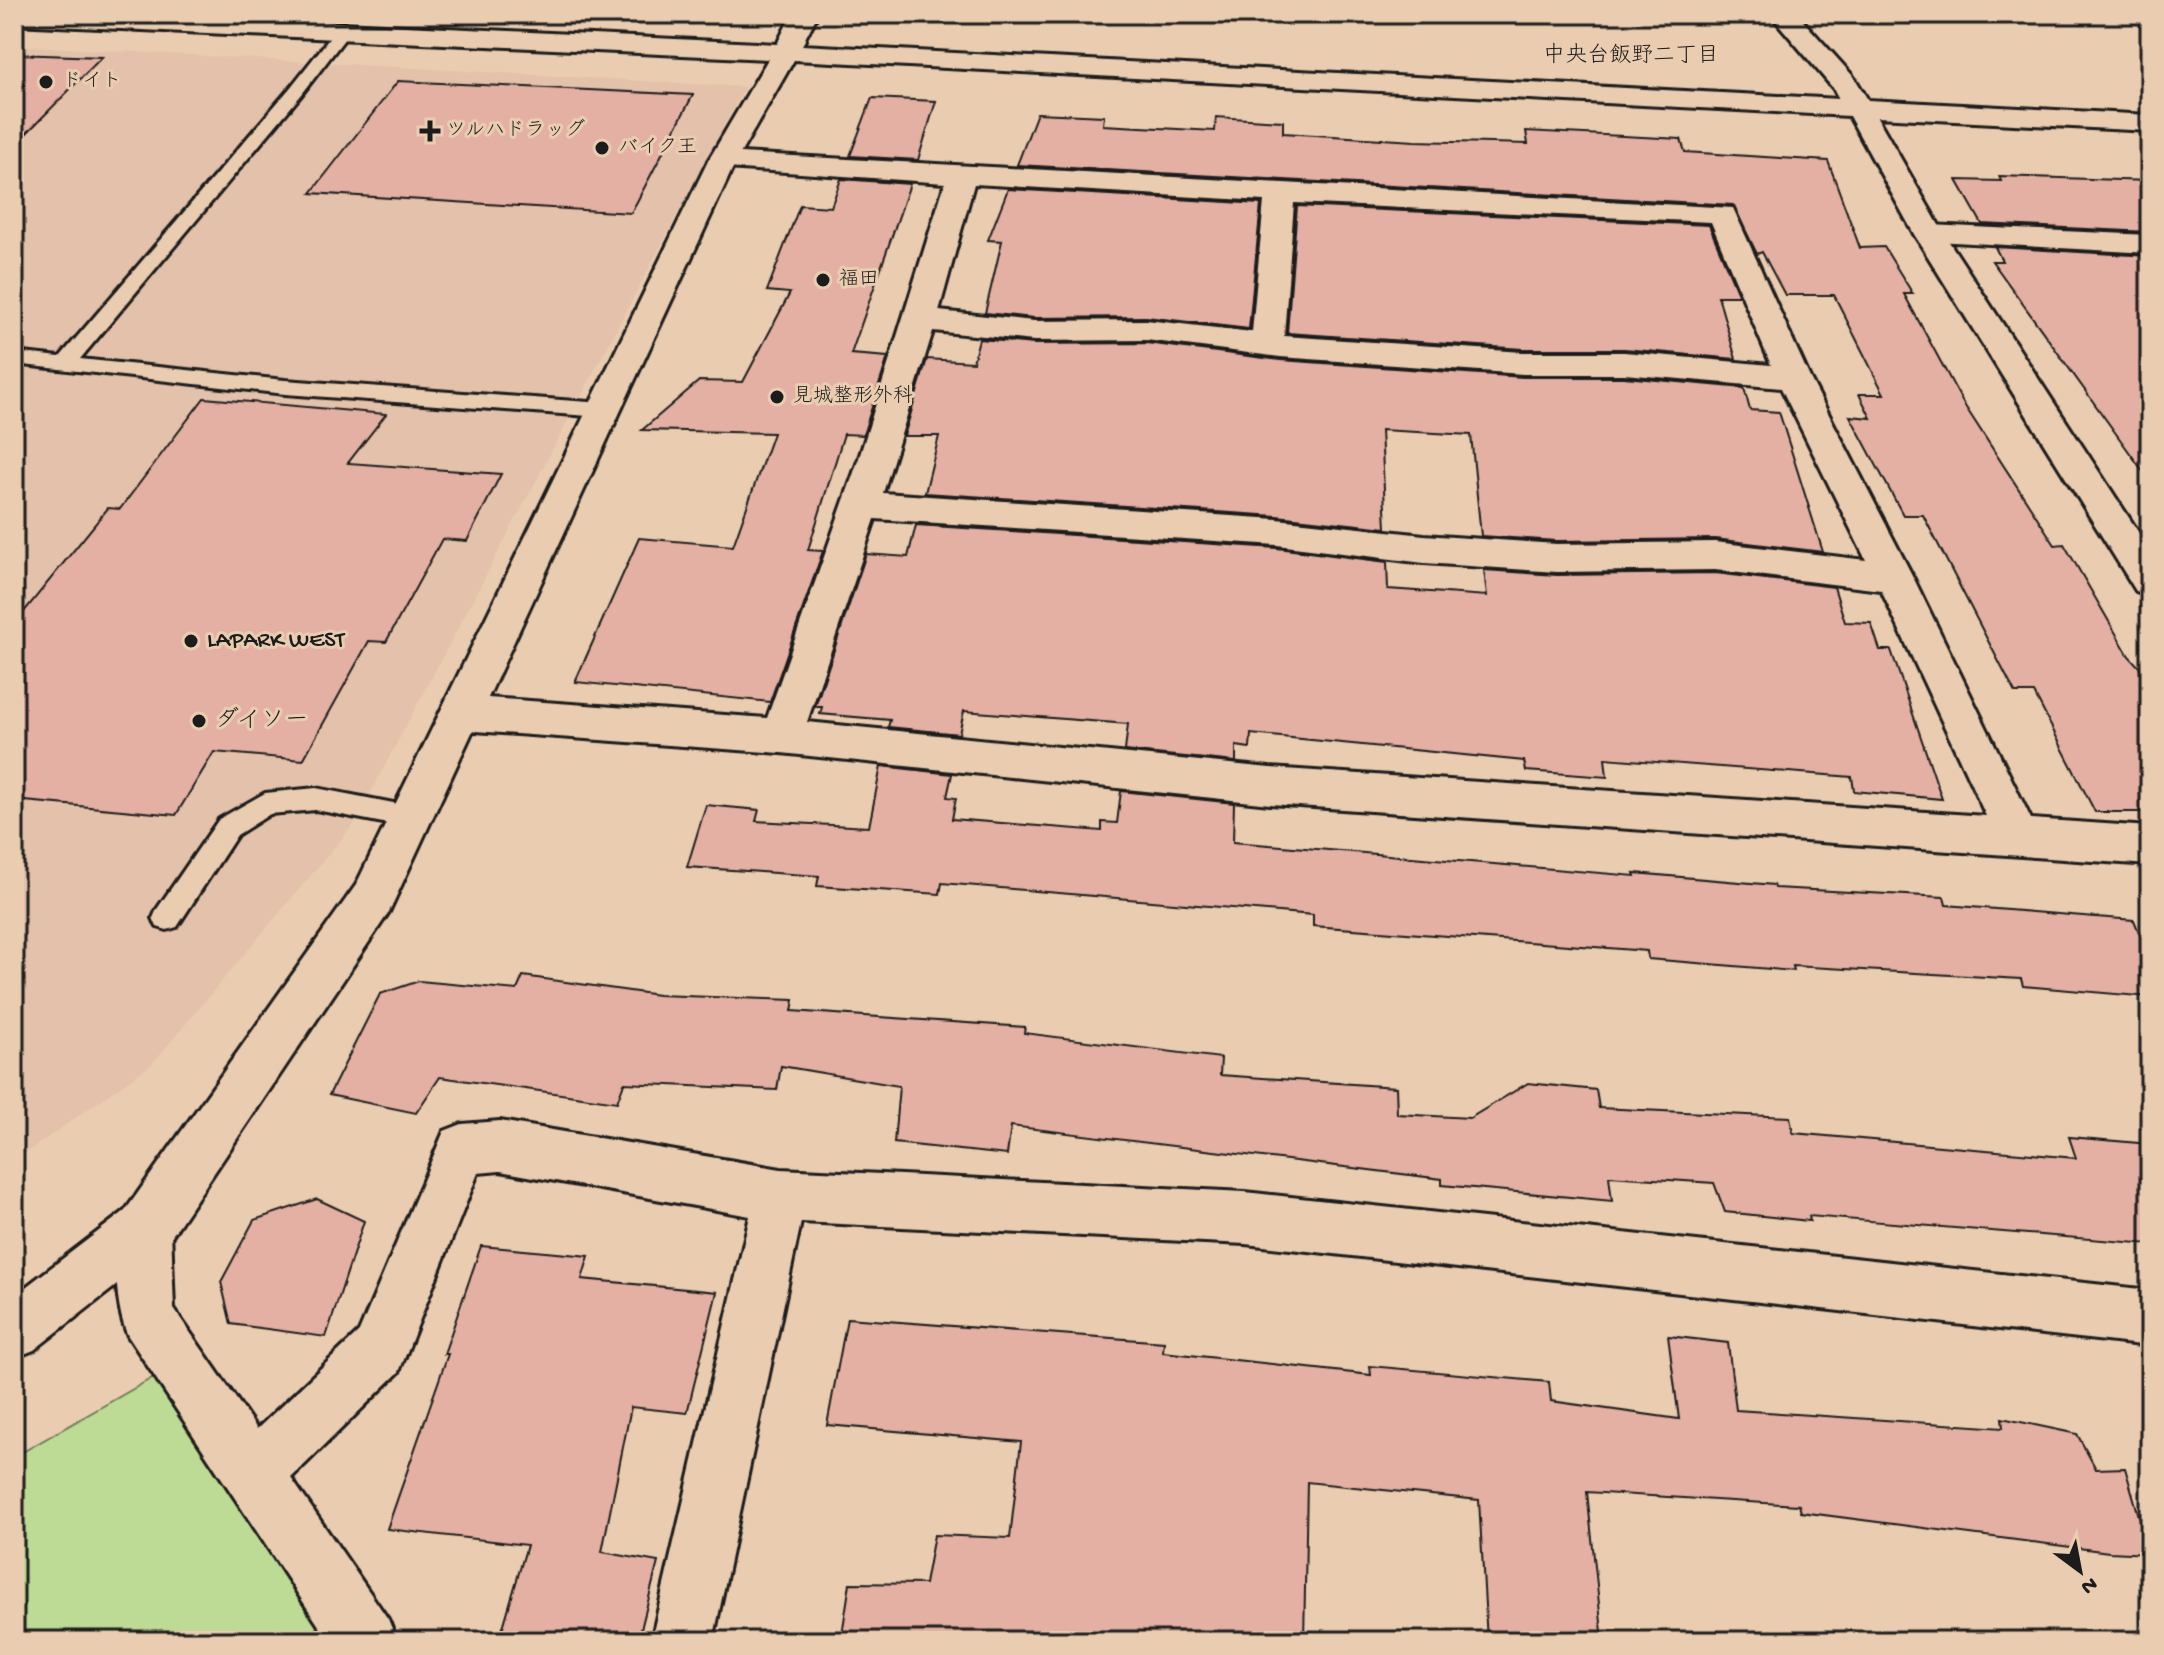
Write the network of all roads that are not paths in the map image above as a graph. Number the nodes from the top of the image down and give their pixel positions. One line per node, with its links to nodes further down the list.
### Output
1 (1783, 14): 6 (street)
2 (14, 16): 3 (street)
3 (344, 29): 4 (street); 19 (lane)
4 (790, 32): 5 (street); 6 (street); 10 (street)
5 (1382, 57)
6 (1846, 87): 9 (street); 13 (street)
7 (1981, 89): 8 (street)
8 (2150, 98)
9 (2150, 123)
10 (722, 161): 11 (street); 21 (street)
11 (962, 176): 12 (street); 16 (street)
12 (1280, 193): 17 (street); 20 (street)
13 (1929, 234): 14 (street); 24 (street)
14 (2136, 244): 15 (street)
15 (2150, 278)
16 (922, 320): 17 (street); 22 (street)
17 (1267, 345): 20 (street)
18 (14, 358): 19 (lane)
19 (66, 362): 21 (lane)
20 (1793, 378): 23 (street)
21 (603, 410): 25 (street)
22 (863, 505): 23 (street); 26 (street)
23 (1894, 577): 28 (street)
24 (2150, 581)
25 (461, 713): 26 (street); 27 (street)
26 (781, 736): 28 (street)
27 (409, 817): 30 (lane); 32 (street)
28 (2018, 837): 29 (street)
29 (2150, 846)
30 (167, 918)
31 (781, 1195): 33 (street); 35 (street); 37 (street)
32 (144, 1230): 34 (street); 35 (street)
33 (2150, 1318)
34 (14, 1330)
35 (252, 1475): 36 (street)
36 (366, 1641)
37 (682, 1641)

